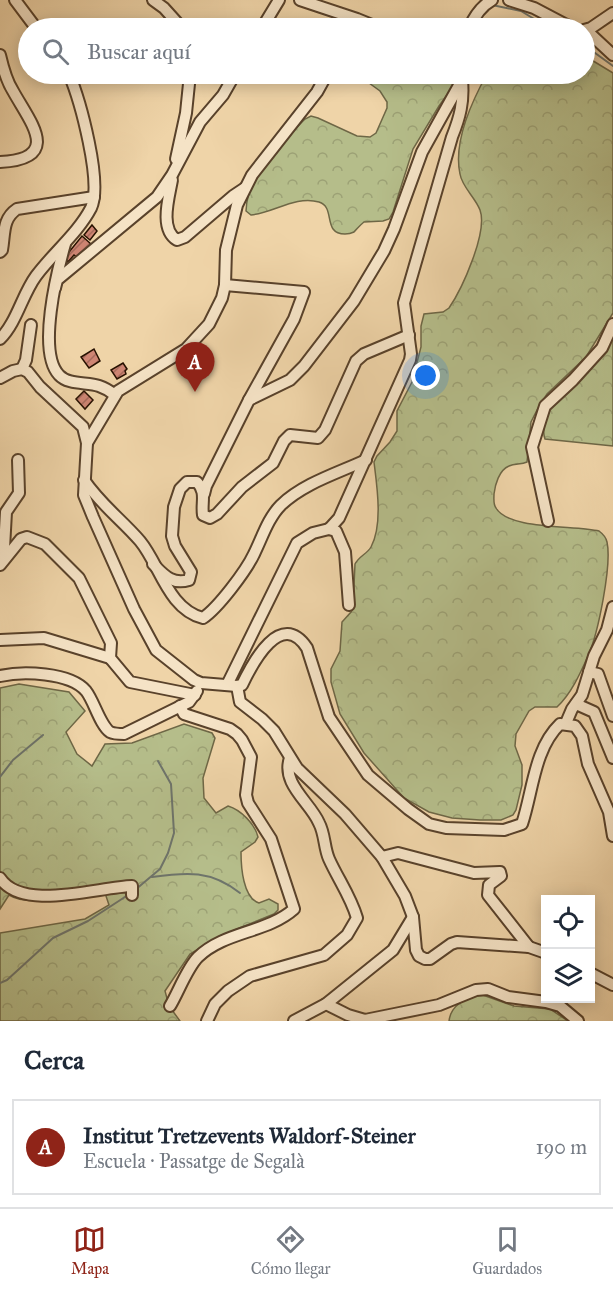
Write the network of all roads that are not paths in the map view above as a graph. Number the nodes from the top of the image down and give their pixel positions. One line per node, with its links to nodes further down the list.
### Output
1 (15, 0): 8 (street)
2 (153, 0): 9 (street)
3 (279, 0): 10 (street)
4 (300, 0): 11 (street)
5 (509, 0): 13 (street)
6 (489, 2): 12 (street)
7 (613, 13): 14 (street)
8 (28, 18)
9 (173, 18)
10 (268, 18)
11 (354, 18)
12 (474, 18)
13 (553, 18)
14 (595, 24)
15 (595, 39): 17 (street)
16 (0, 55): 24 (street)
17 (613, 55)
18 (72, 84): 27 (street)
19 (189, 84): 25 (street)
20 (229, 84): 25 (street)
21 (322, 84): 26 (street)
22 (458, 84): 39 (street)
23 (462, 84): 34 (street)
24 (0, 162)
25 (172, 175): 26 (street); 31 (street)
26 (245, 188): 30 (street)
27 (94, 197): 28 (street); 29 (street)
28 (66, 240): 31 (street); 35 (street)
29 (0, 252)
30 (225, 285): 38 (street); 39 (street)
31 (55, 288): 38 (street)
32 (613, 324): 45 (street)
33 (31, 325): 36 (street)
34 (409, 335): 42 (street); 44 (street)
35 (0, 339)
36 (22, 369): 37 (street); 40 (street)
37 (0, 378)
38 (115, 395): 40 (street)
39 (249, 400): 44 (street)
40 (87, 443): 43 (street)
41 (18, 460): 47 (street)
42 (366, 460): 46 (street); 48 (street)
43 (84, 479): 48 (street); 55 (street)
44 (204, 494): 48 (street)
45 (548, 521)
46 (329, 529): 49 (street); 56 (street)
47 (0, 563): 52 (street)
48 (153, 564)
49 (349, 605)
50 (613, 607): 53 (street)
51 (0, 640): 52 (street)
52 (110, 658): 57 (street)
53 (589, 672): 58 (street); 60 (street)
54 (0, 676): 59 (street)
55 (201, 683): 56 (street); 57 (street)
56 (232, 686): 61 (street); 62 (street)
57 (195, 695): 59 (street)
58 (576, 704): 61 (street); 63 (street)
59 (180, 706): 74 (street)
60 (613, 716)
61 (567, 723): 64 (street)
62 (290, 758): 65 (street); 75 (street)
63 (613, 758)
64 (613, 836)
65 (382, 857): 68 (street); 69 (street)
66 (0, 878): 67 (street)
67 (132, 895)
68 (413, 917): 69 (street); 73 (street)
69 (529, 947): 70 (street)
70 (541, 951)
71 (595, 975): 72 (street)
72 (613, 985)
73 (326, 1004): 76 (street); 77 (street)
74 (170, 1006)
75 (207, 1021)
76 (294, 1021)
77 (578, 1021)

